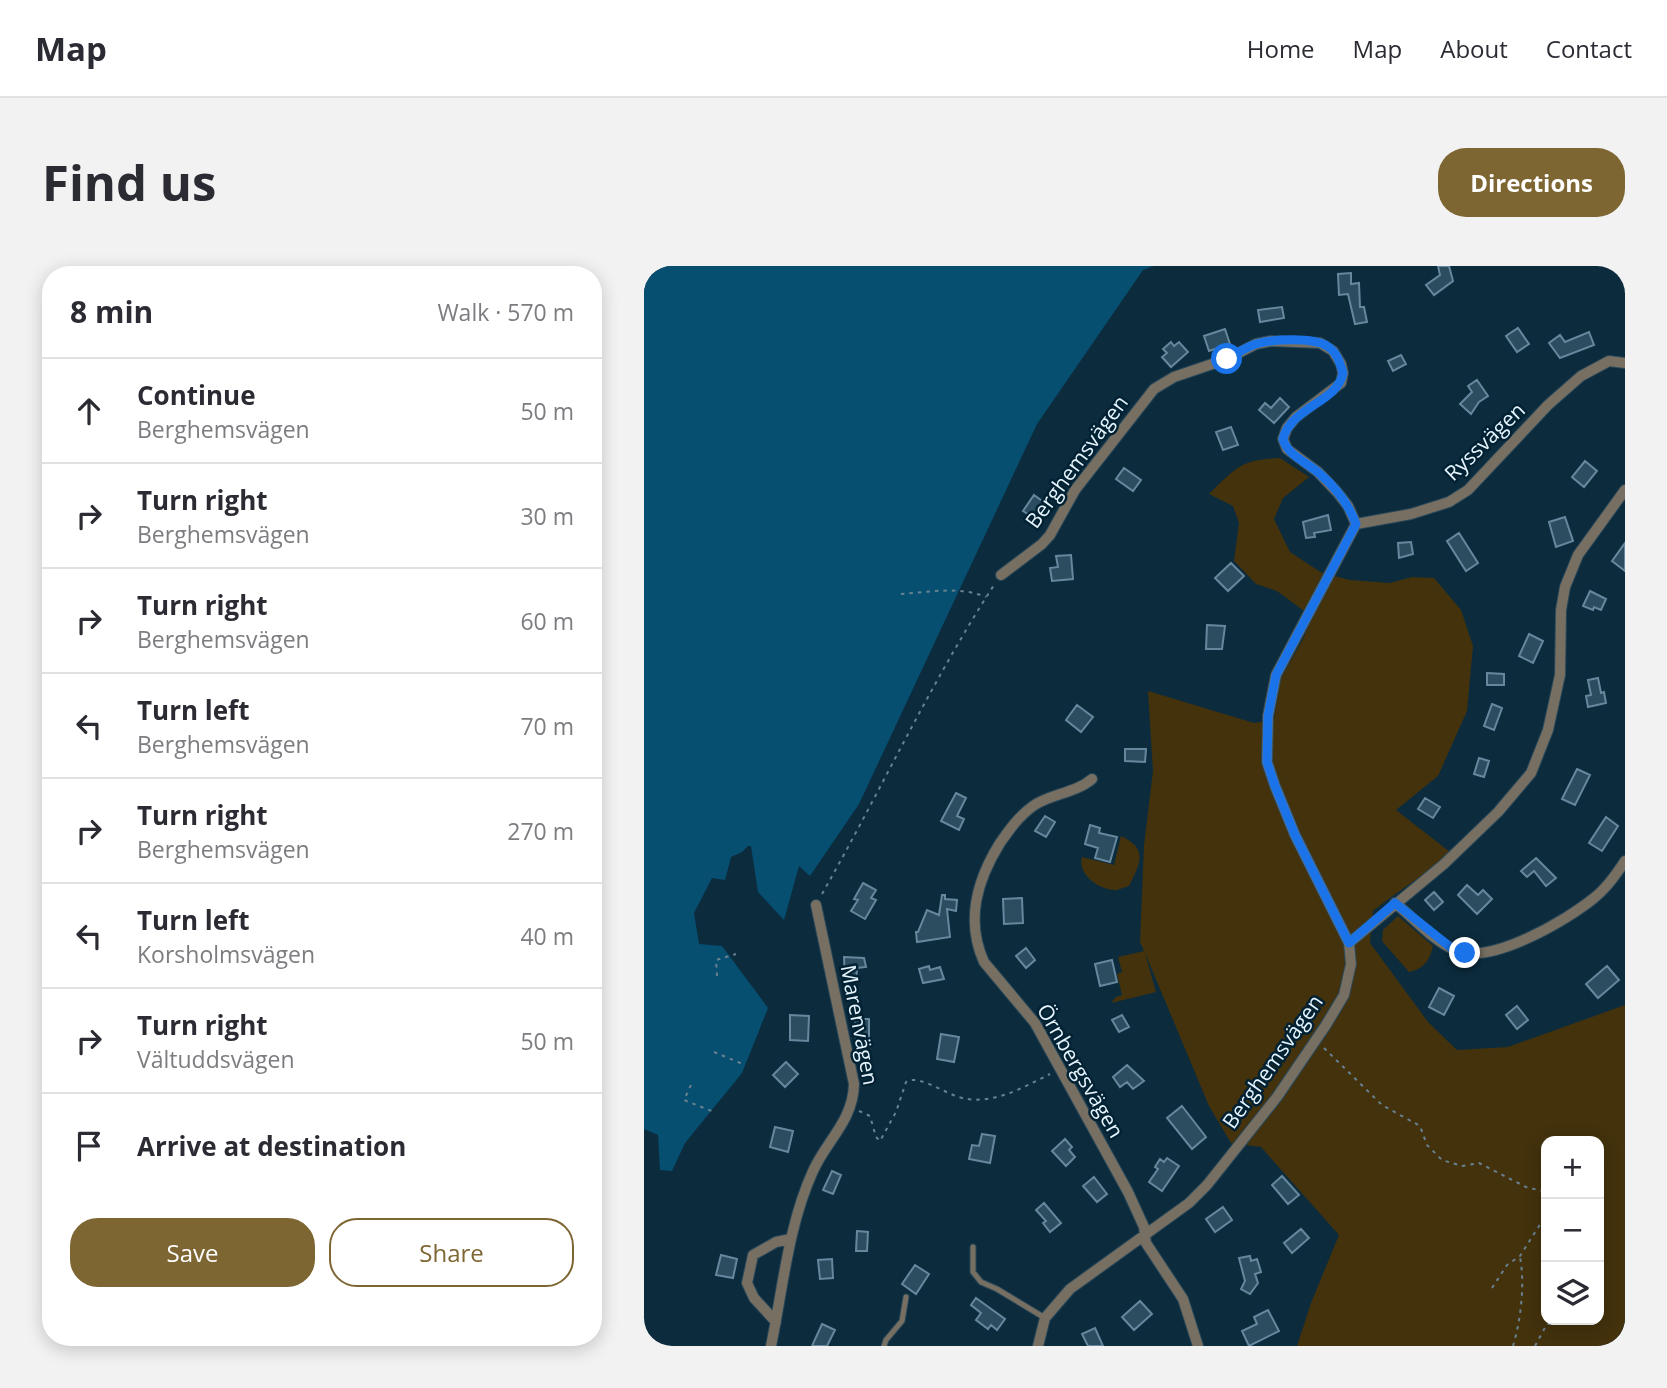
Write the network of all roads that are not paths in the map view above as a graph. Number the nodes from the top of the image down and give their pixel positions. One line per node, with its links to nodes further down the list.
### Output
1 (1625, 363): 3 (street, Ryssvägen)
2 (1625, 490): 7 (street)
3 (1356, 524): 4 (street, Berghemsvägen); 9 (street, Berghemsvägen)
4 (1001, 575)
5 (1092, 779): 10 (street, Örnbergsvägen)
6 (1625, 861): 7 (street)
7 (1395, 903): 9 (street)
8 (816, 905): 11 (street, Marenvägen)
9 (1349, 943): 10 (street, Berghemsvägen)
10 (1144, 1235): 14 (street, Berghemsvägen); 19 (street, Örnbergsvägen)
11 (790, 1239): 15 (street, Marenvägen); 15 (street)
12 (973, 1247): 14 (lane)
13 (906, 1297): 17 (lane)
14 (1045, 1318): 18 (street, Berghemsvägen)
15 (776, 1322): 16 (street, Marenvägen)
16 (771, 1346)
17 (884, 1346)
18 (1038, 1346)
19 (1198, 1346)

